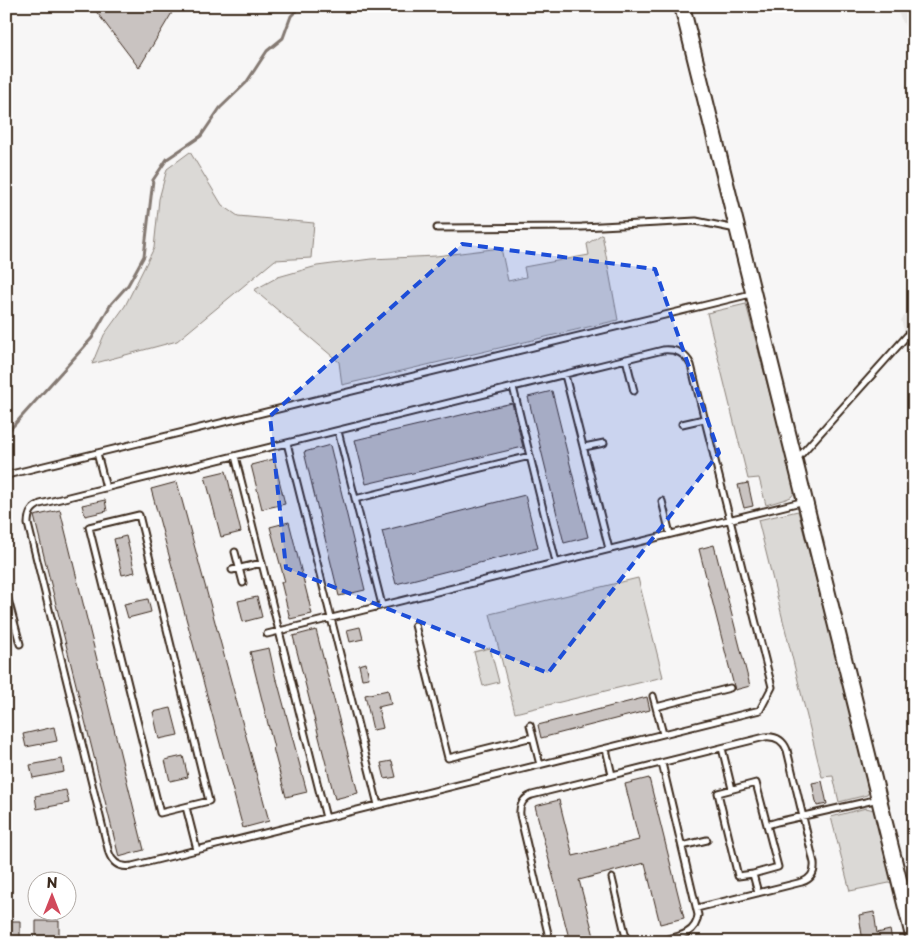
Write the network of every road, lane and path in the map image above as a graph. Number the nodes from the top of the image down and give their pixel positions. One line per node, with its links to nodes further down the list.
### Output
1 (682, 6): 3 (main road)
2 (437, 228): 3 (lane)
3 (738, 229): 4 (main road)
4 (754, 293): 16 (lane); 19 (main road)
5 (914, 328): 19 (lane)
6 (626, 359): 7 (lane); 9 (lane); 10 (lane)
7 (565, 374): 8 (lane); 15 (lane)
8 (513, 387): 12 (lane); 18 (lane)
9 (634, 390)
10 (704, 419): 11 (lane); 25 (lane)
11 (682, 424)
12 (338, 430): 14 (lane); 22 (lane)
13 (604, 442): 15 (lane)
14 (287, 443): 17 (lane); 36 (lane)
15 (584, 447): 27 (lane)
16 (98, 453): 20 (lane); 21 (lane)
17 (235, 456): 21 (lane); 30 (lane)
18 (530, 456): 22 (lane); 29 (lane)
19 (795, 462): 24 (main road)
20 (6, 478)
21 (106, 488): 61 (lane)
22 (355, 499): 35 (lane)
23 (662, 501): 26 (lane)
24 (805, 501): 25 (lane); 53 (main road)
25 (730, 520): 26 (lane); 45 (lane)
26 (670, 534): 27 (lane)
27 (609, 549): 29 (lane)
28 (235, 552): 31 (lane)
29 (556, 562): 35 (lane)
30 (262, 563): 31 (lane); 38 (lane)
31 (239, 568): 32 (lane); 33 (lane)
32 (232, 570)
33 (242, 583)
34 (6, 592): 40 (lane)
35 (382, 606): 36 (lane)
36 (331, 618): 38 (lane); 54 (lane)
37 (415, 625): 46 (lane)
38 (279, 631): 39 (lane); 57 (lane)
39 (267, 634)
40 (20, 644)
41 (730, 688): 43 (lane)
42 (654, 696): 43 (lane)
43 (656, 707): 45 (lane)
44 (530, 726): 46 (lane)
45 (663, 734): 48 (lane)
46 (533, 738): 50 (lane)
47 (722, 748): 49 (lane); 52 (lane); 56 (lane)
48 (606, 749): 50 (lane); 51 (lane)
49 (662, 763): 51 (lane); 60 (lane)
50 (540, 765): 54 (lane)
51 (612, 775): 68 (lane)
52 (732, 789): 58 (lane); 62 (lane)
53 (879, 799): 56 (lane); 66 (main road)
54 (378, 805): 57 (lane)
55 (186, 807): 55 (lane); 61 (lane)
56 (803, 817): 58 (lane); 64 (lane)
57 (326, 818): 61 (lane)
58 (767, 825): 62 (lane)
59 (707, 840): 60 (lane)
60 (682, 846): 65 (lane)
61 (197, 850)
62 (753, 874): 64 (lane)
63 (612, 878): 69 (lane)
64 (758, 893): 65 (lane)
65 (697, 908): 70 (lane)
66 (912, 924): 67 (main road)
67 (914, 940)
68 (550, 942)
69 (627, 942)
70 (655, 942)

